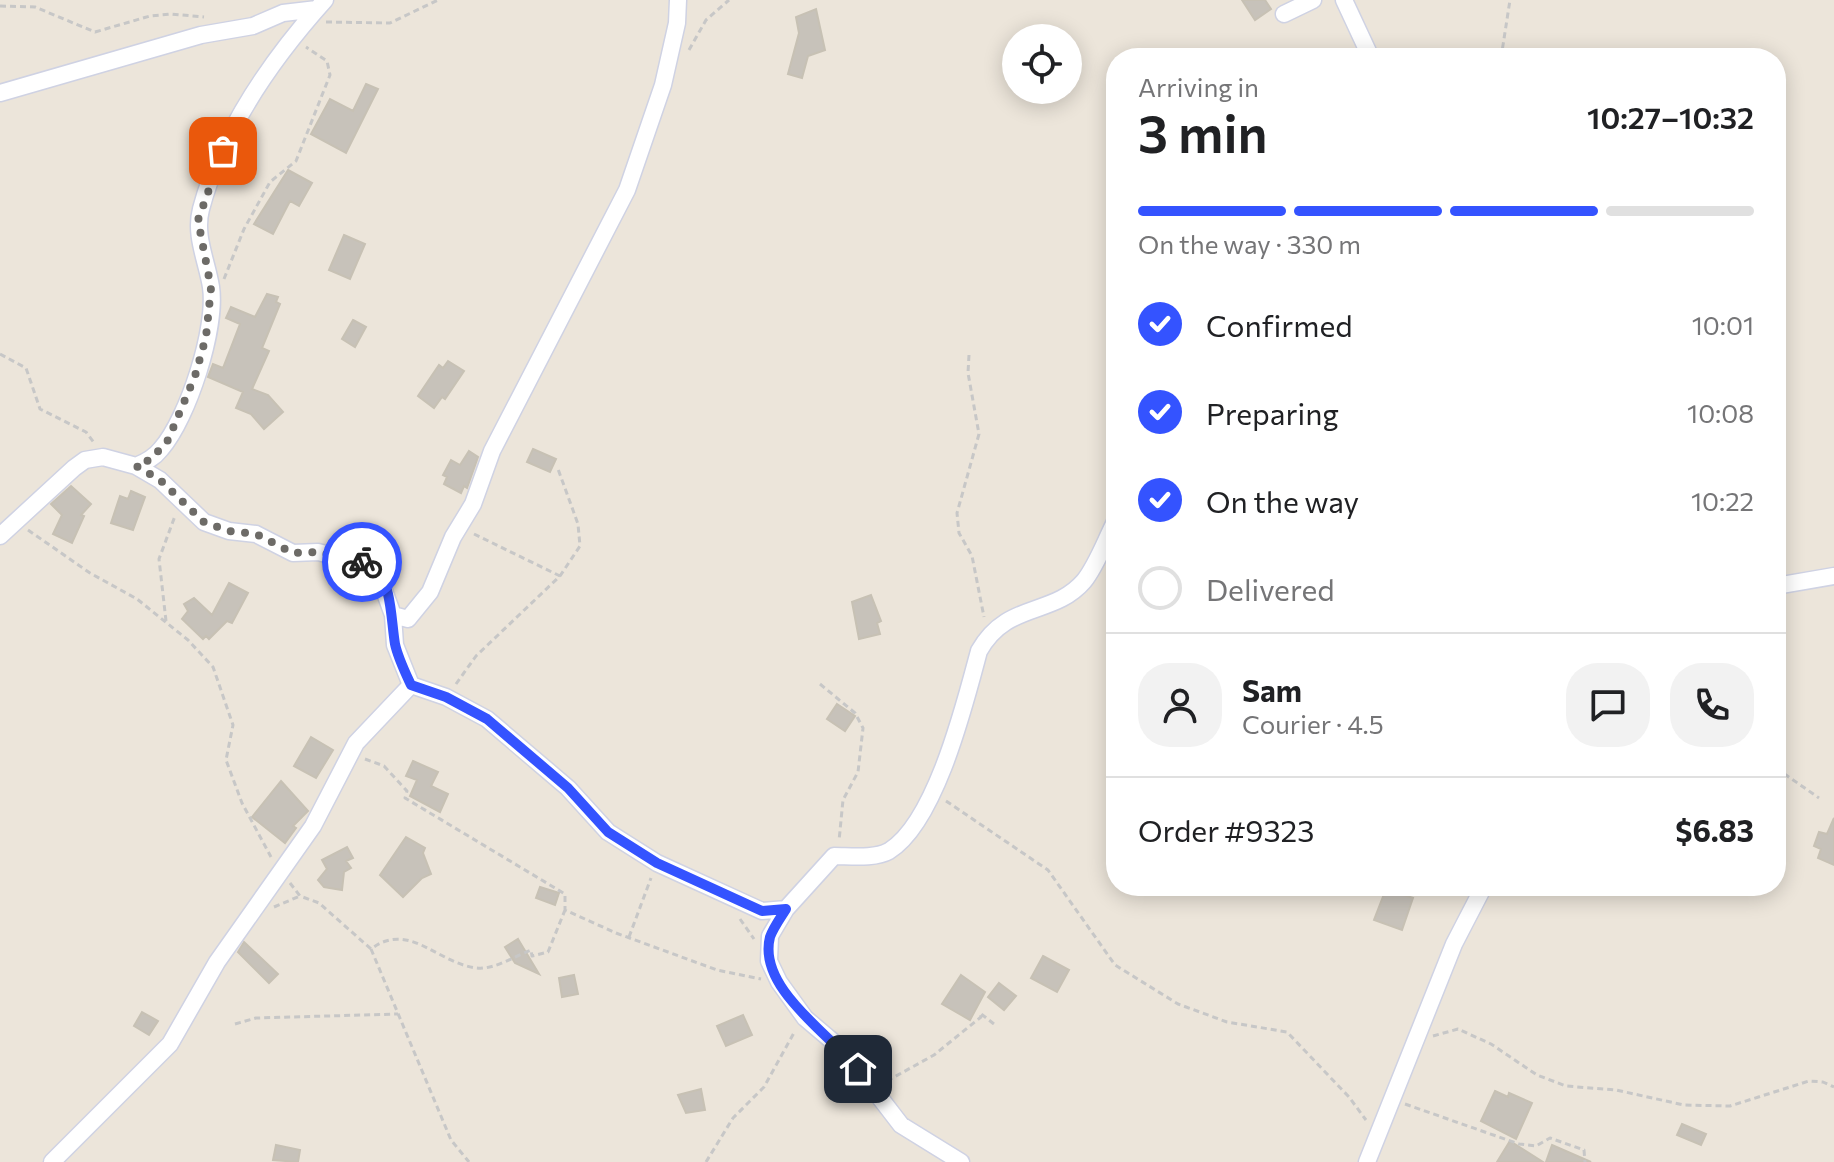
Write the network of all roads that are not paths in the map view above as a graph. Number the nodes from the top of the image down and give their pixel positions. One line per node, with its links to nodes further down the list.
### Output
1 (678, 0): 13 (street)
2 (1313, 0): 5 (street)
3 (1344, 0): 6 (street)
4 (316, 10): 7 (street); 8 (street)
5 (1284, 14)
6 (1366, 48)
7 (0, 93)
8 (136, 466): 9 (street); 13 (street)
9 (5, 533)
10 (1106, 539): 16 (street)
11 (1834, 576): 12 (street)
12 (1786, 584)
13 (393, 615): 14 (street)
14 (411, 685): 16 (street); 17 (street)
15 (1479, 896): 19 (street)
16 (786, 909): 18 (street)
17 (52, 1162)
18 (961, 1162)
19 (1367, 1162)

